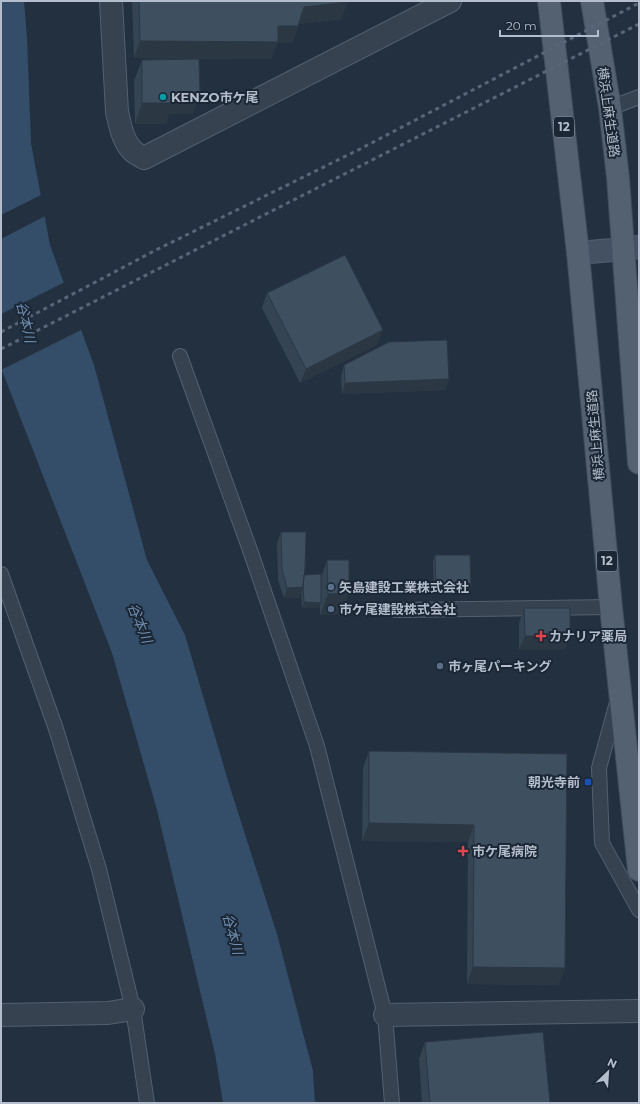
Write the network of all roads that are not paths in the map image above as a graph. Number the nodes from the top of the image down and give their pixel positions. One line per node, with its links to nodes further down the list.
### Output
1 (111, 1): 2 (street)
2 (450, 1)
3 (549, 1): 8 (main road, 横浜上麻生道路 / 12)
4 (592, 1): 6 (main road, 横浜上麻生道路)
5 (639, 97): 6 (lane)
6 (610, 108): 7 (main road, 横浜上麻生道路)
7 (631, 248): 8 (street); 10 (main road, 横浜上麻生道路)
8 (578, 253): 12 (main road, 横浜上麻生道路 / 12)
9 (180, 356): 20 (lane)
10 (639, 463)
11 (1, 574): 17 (lane)
12 (611, 607): 13 (lane); 14 (main road, 横浜上麻生道路 / 12)
13 (396, 610)
14 (620, 692): 15 (main road, 横浜上麻生道路 / 12); 16 (lane)
15 (639, 870)
16 (639, 910)
17 (133, 1009): 19 (street); 21 (lane)
18 (639, 1011): 20 (street)
19 (1, 1015)
20 (385, 1015): 22 (lane)
21 (146, 1103)
22 (392, 1103)

